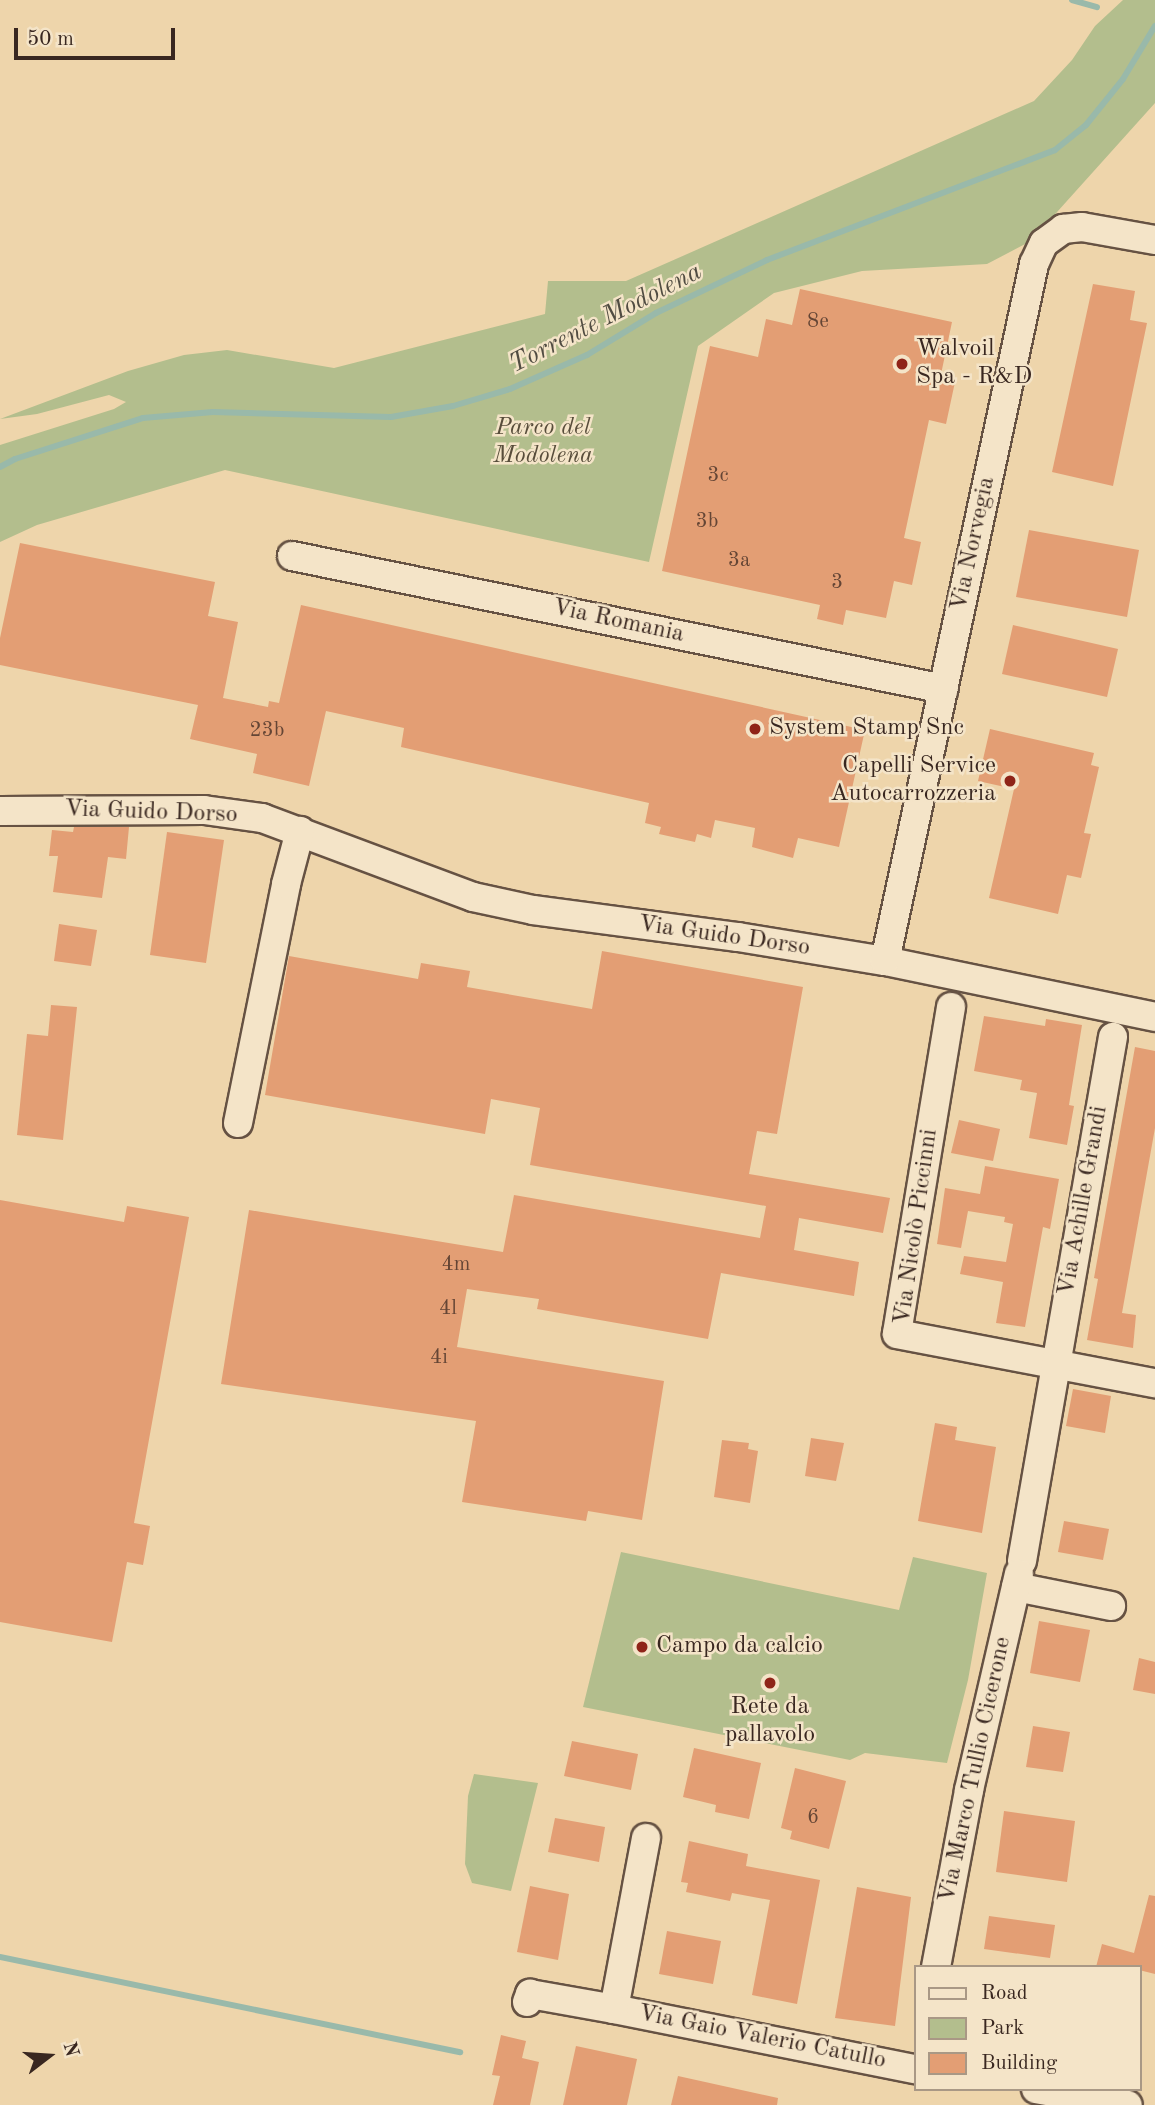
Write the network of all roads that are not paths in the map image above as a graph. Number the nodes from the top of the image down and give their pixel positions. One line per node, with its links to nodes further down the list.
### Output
1 (1155, 240): 3 (street, Via Norvegia)
2 (292, 556): 3 (street, Via Romania)
3 (944, 689): 6 (street, Via Norvegia)
4 (0, 811): 5 (street, Via Guido Dorso)
5 (300, 831): 6 (street, Via Guido Dorso); 10 (street)
6 (885, 961): 8 (street, Via Guido Dorso)
7 (951, 1007): 11 (street, Via Nicolò Piccinni)
8 (1155, 1017)
9 (1113, 1037): 11 (street, Via Achille Grandi)
10 (238, 1123)
11 (1054, 1364): 12 (street, Via Nicolò Piccinni); 13 (street)
12 (1155, 1383)
13 (1019, 1574): 14 (street); 16 (street, Via Marco Tullio Cicerone)
14 (1111, 1606)
15 (646, 1838): 18 (street, Via Gaio Valerio Catullo)
16 (936, 1965)
17 (527, 2002): 18 (street)
18 (614, 2009): 19 (street, Via Gaio Valerio Catullo)
19 (914, 2069)
20 (1048, 2091): 21 (street)
21 (1128, 2105)

